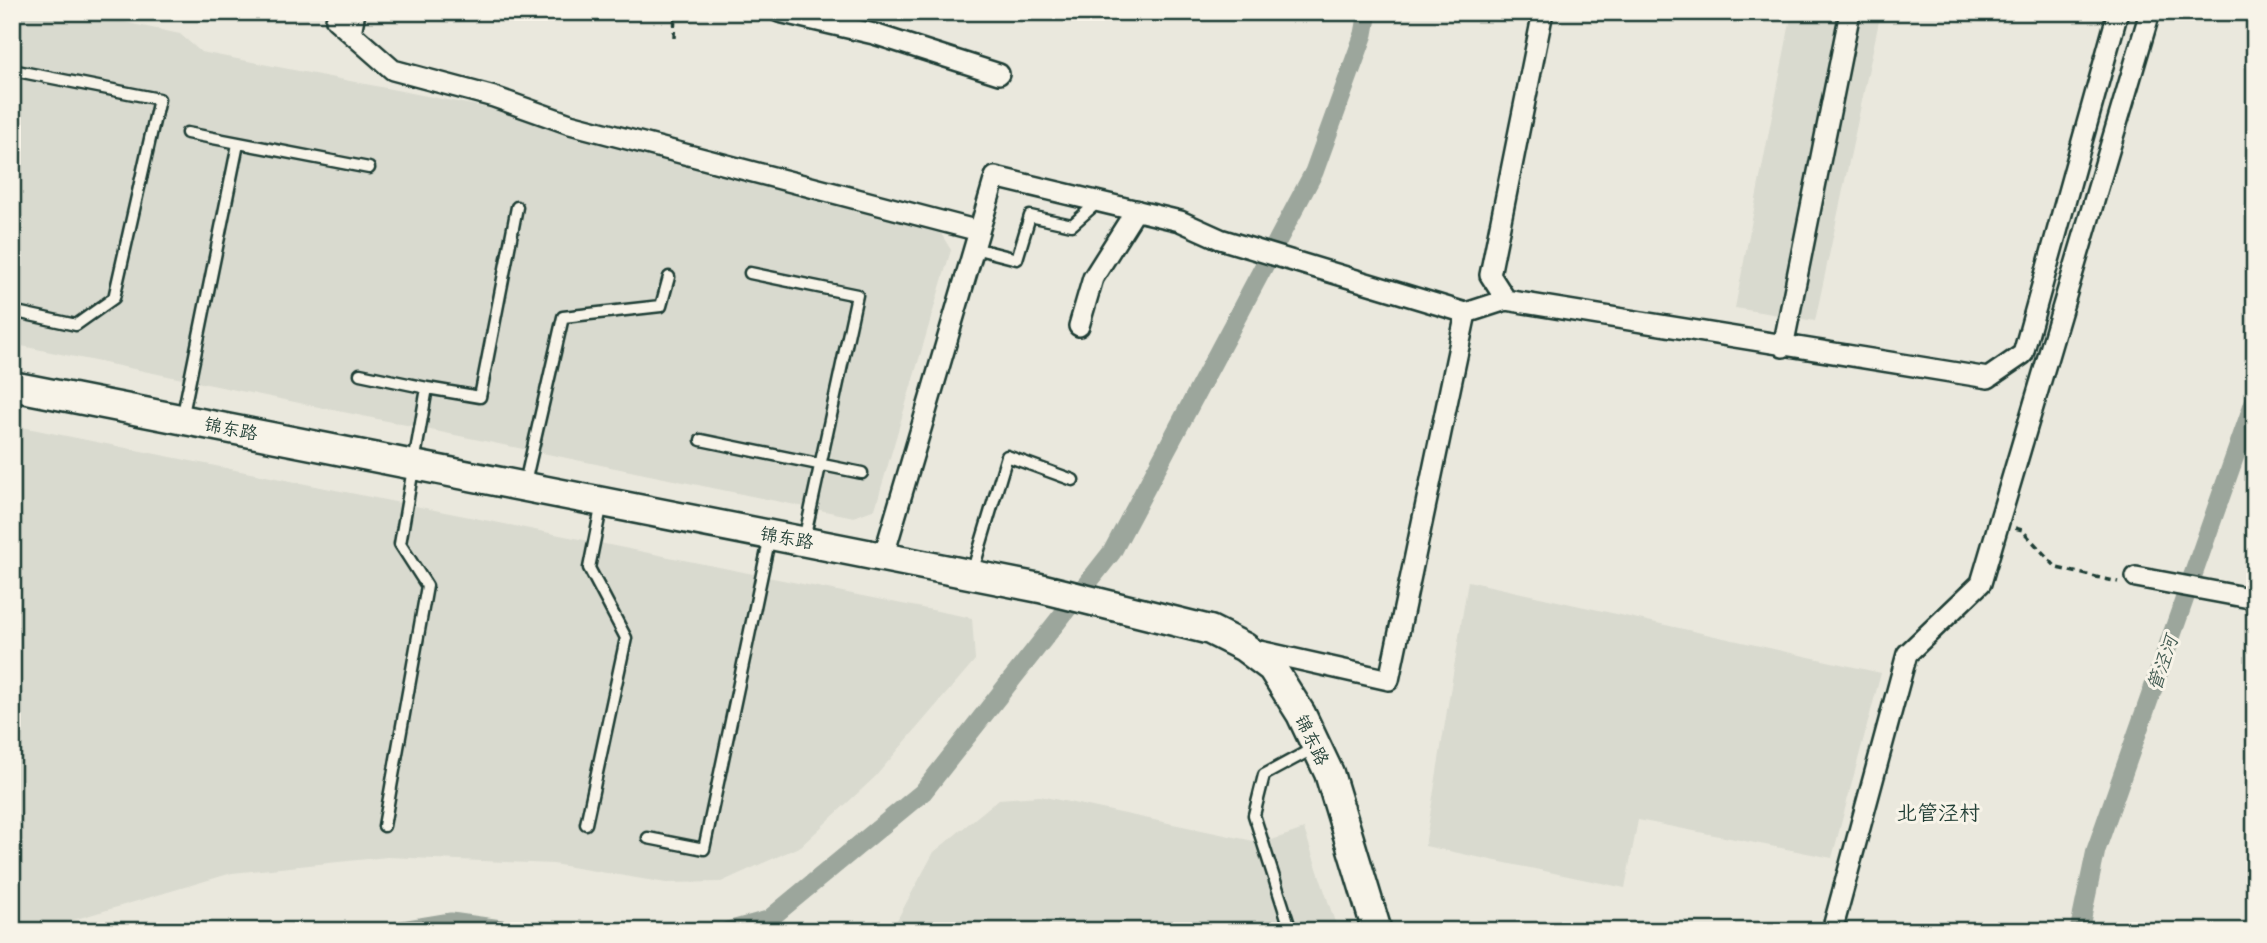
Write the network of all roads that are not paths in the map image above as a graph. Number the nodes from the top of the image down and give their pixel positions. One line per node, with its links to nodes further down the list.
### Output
1 (355, 12): 8 (street)
2 (779, 12): 10 (street)
3 (1543, 12): 20 (street)
4 (1850, 12): 24 (street)
5 (2118, 12): 24 (street)
6 (2150, 12): 49 (street)
7 (335, 20): 8 (street)
8 (351, 33): 17 (street)
9 (12, 70): 21 (lane)
10 (999, 74)
11 (187, 133): 12 (lane)
12 (238, 144): 13 (lane); 28 (lane)
13 (369, 168)
14 (1098, 201): 16 (street); 17 (lane); 17 (street)
15 (517, 207): 27 (lane)
16 (1136, 211): 22 (street); 23 (street)
17 (977, 240): 38 (street)
18 (750, 273): 30 (lane)
19 (669, 277): 34 (lane)
20 (1506, 300): 22 (street); 24 (street)
21 (12, 311)
22 (1466, 313): 42 (street)
23 (1079, 326)
24 (1783, 347)
25 (360, 374): 27 (lane)
26 (12, 386): 28 (main road, 锦东路)
27 (427, 388): 31 (lane)
28 (182, 419): 31 (main road, 锦东路)
29 (701, 440): 30 (lane)
30 (820, 464): 32 (lane); 37 (lane)
31 (412, 465): 34 (main road, 锦东路); 45 (lane)
32 (862, 473)
33 (1073, 480): 39 (lane)
34 (524, 487): 35 (main road, 锦东路)
35 (602, 502): 36 (main road, 锦东路); 44 (lane)
36 (770, 536): 37 (main road, 锦东路); 46 (lane)
37 (804, 541): 38 (main road, 锦东路)
38 (883, 558): 39 (main road, 锦东路)
39 (972, 575): 42 (main road, 锦东路)
40 (2136, 577): 41 (street)
41 (2255, 599)
42 (1244, 647): 43 (main road, 锦东路)
43 (1316, 746): 47 (lane); 48 (main road, 锦东路)
44 (586, 824)
45 (384, 826)
46 (648, 838)
47 (1291, 931)
48 (1377, 931)
49 (1832, 931)

